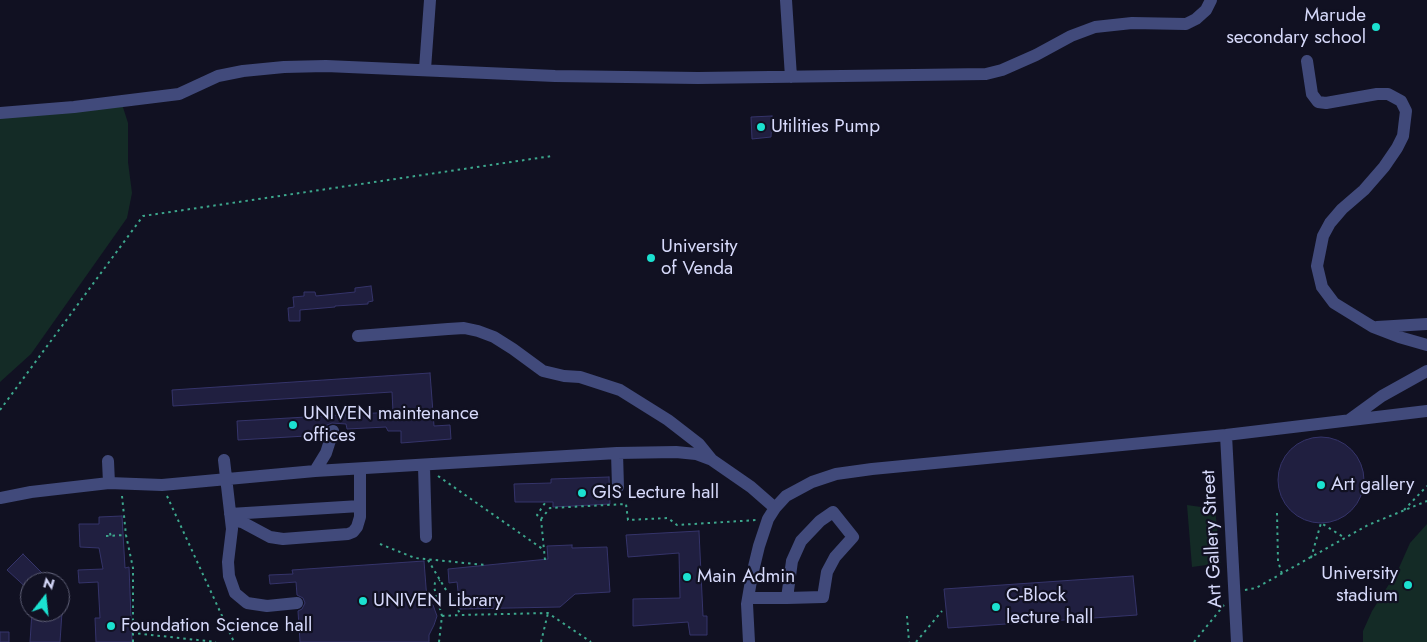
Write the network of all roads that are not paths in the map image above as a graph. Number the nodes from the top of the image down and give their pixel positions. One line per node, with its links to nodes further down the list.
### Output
1 (430, 0): 5 (street)
2 (786, 0): 6 (street)
3 (1211, 0): 6 (street)
4 (1307, 61): 9 (street)
5 (425, 69): 6 (street); 7 (street)
6 (791, 76)
7 (0, 113)
8 (1427, 324): 9 (street)
9 (1373, 327): 11 (street)
10 (358, 336): 19 (street)
11 (1427, 345)
12 (1427, 371): 14 (street)
13 (1427, 411): 14 (street)
14 (1348, 420): 16 (street)
15 (333, 431): 23 (street)
16 (1226, 434): 29 (street); 36 (street, Art Gallery Street)
17 (617, 453): 19 (street); 21 (street); 26 (street)
18 (224, 460): 24 (street)
19 (712, 460): 29 (street)
20 (108, 461): 25 (street)
21 (424, 466): 22 (street); 31 (street)
22 (360, 469): 23 (street); 28 (street)
23 (315, 472): 24 (street)
24 (226, 479): 25 (street); 30 (street)
25 (114, 483): 27 (street)
26 (618, 487)
27 (0, 498)
28 (360, 506): 30 (street); 30 (street)
29 (771, 513): 32 (street)
30 (231, 517): 34 (street)
31 (426, 537)
32 (748, 598): 33 (street); 35 (street)
33 (788, 598): 33 (street)
34 (297, 603)
35 (749, 642)
36 (1237, 642)

